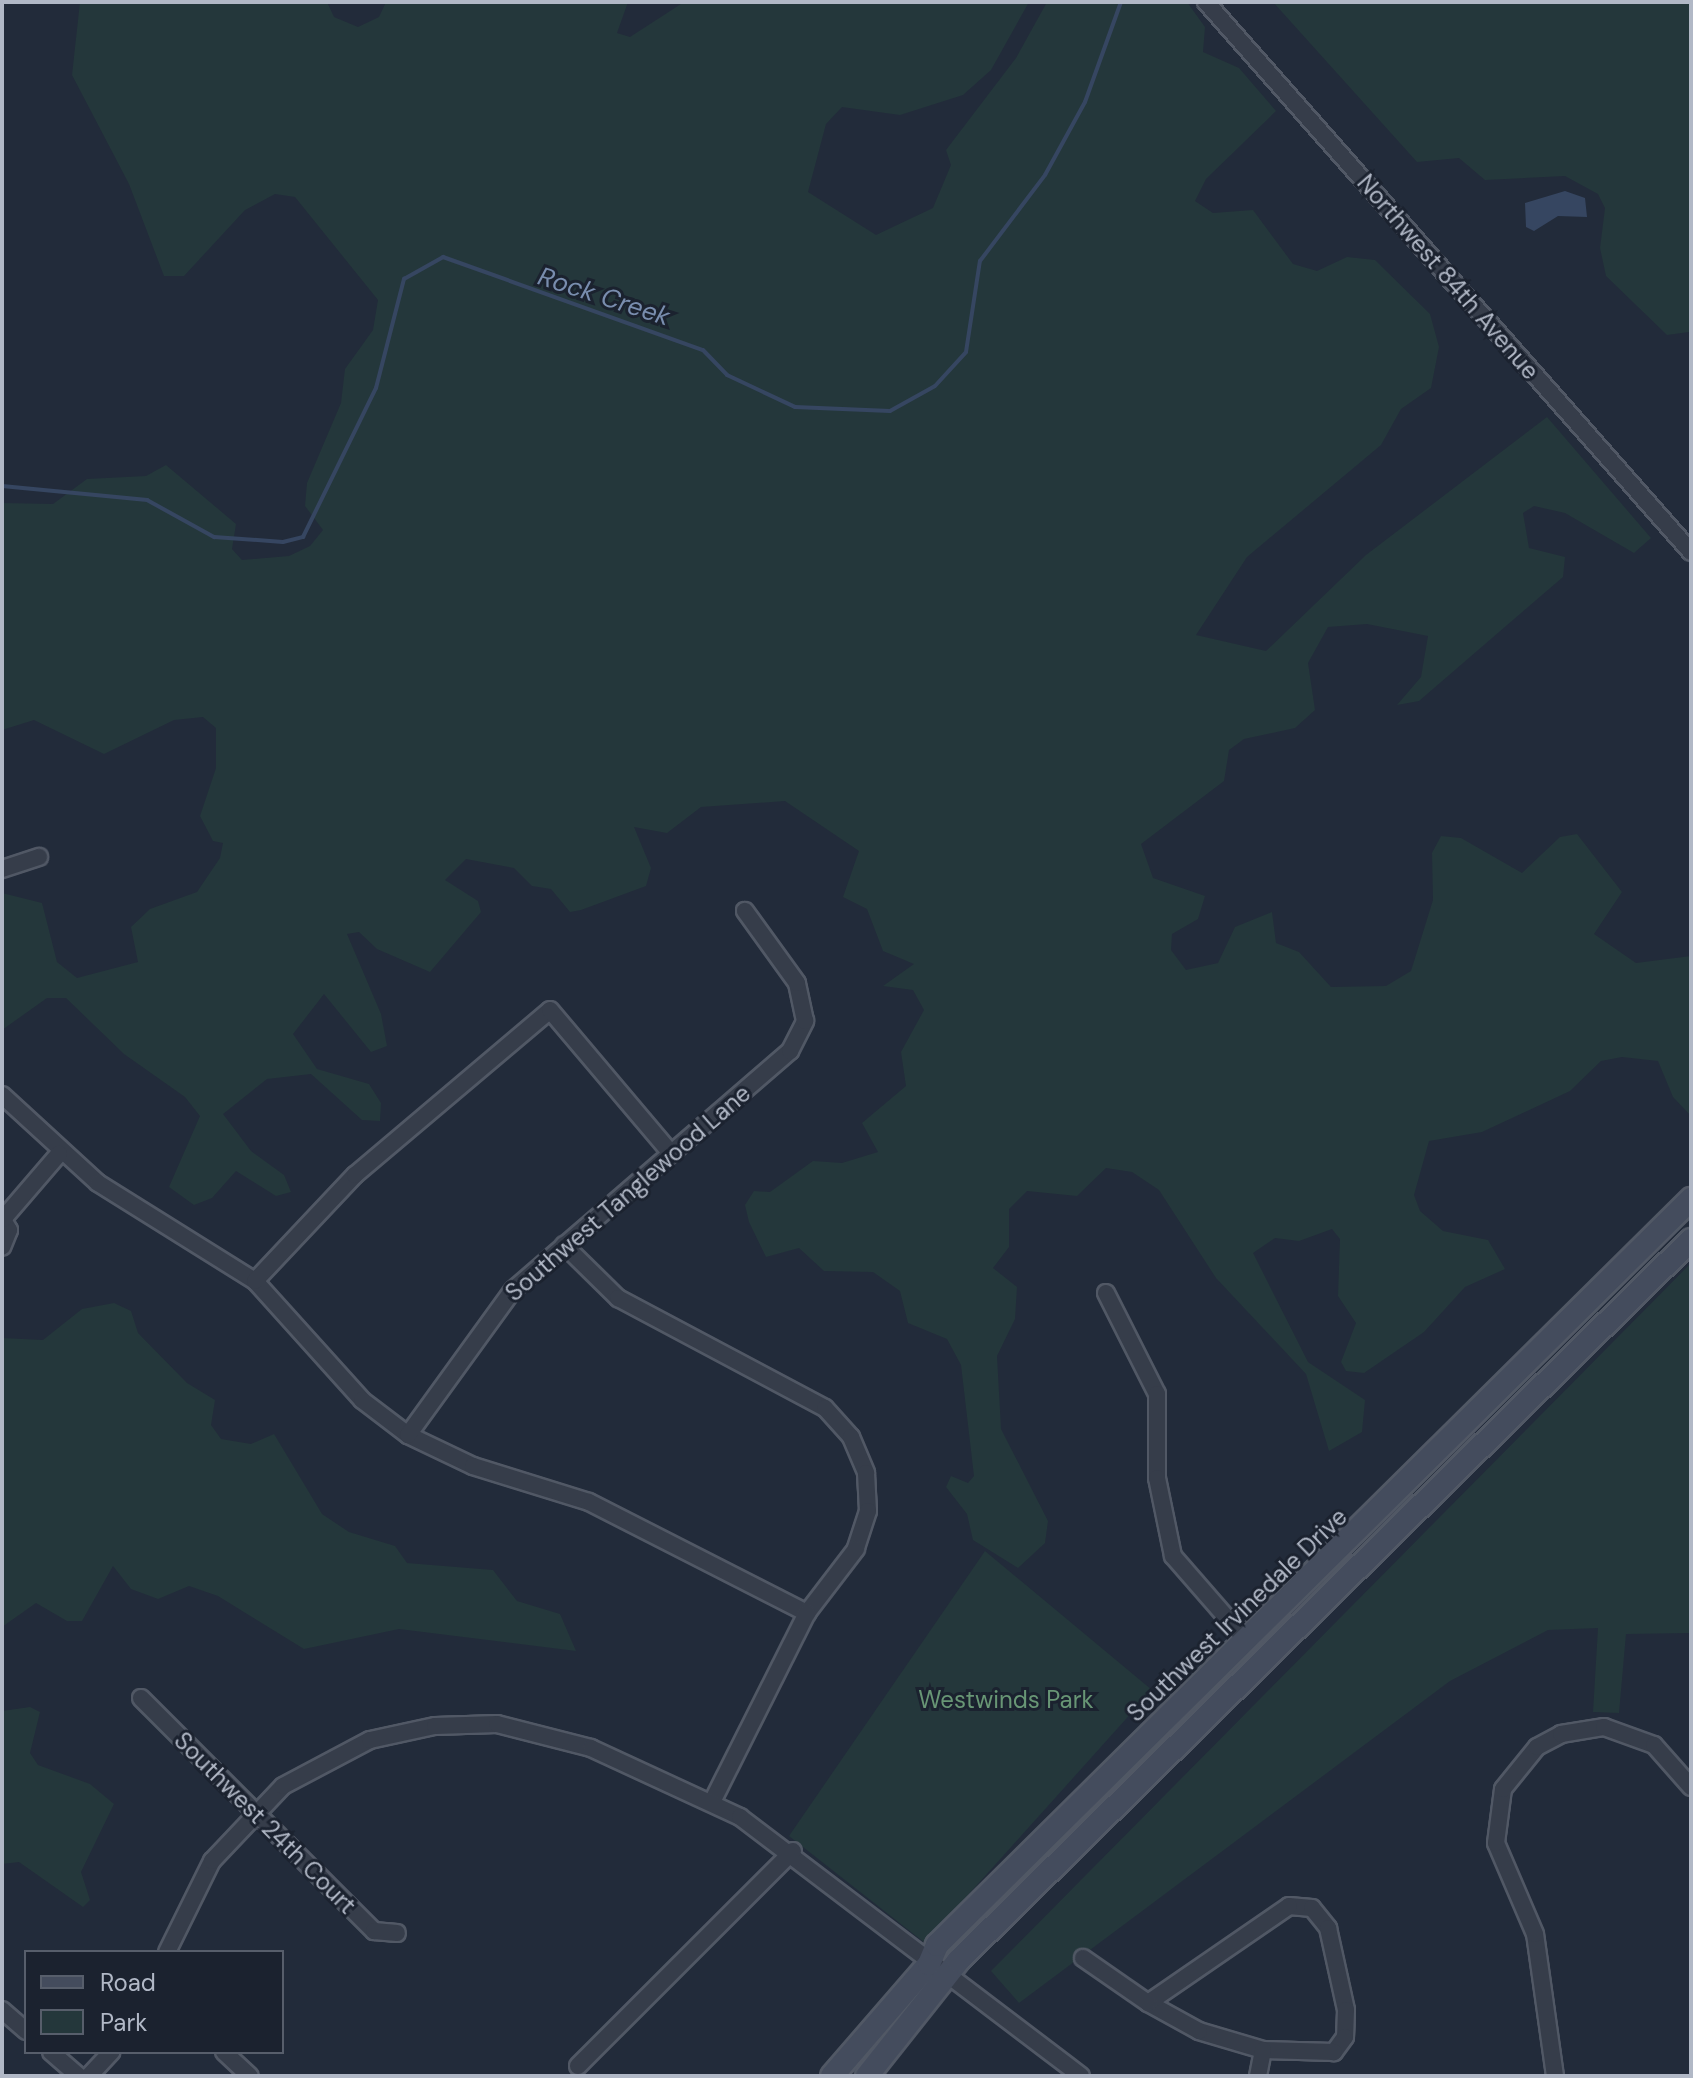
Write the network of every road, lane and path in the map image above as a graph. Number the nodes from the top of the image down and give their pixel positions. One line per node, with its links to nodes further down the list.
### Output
1 (1206, 2): 2 (street, Northwest 84th Avenue)
2 (1691, 552)
3 (39, 857): 4 (street)
4 (2, 869)
5 (745, 911): 7 (street, Southwest Tanglewood Lane)
6 (2, 1095): 8 (street)
7 (671, 1153): 12 (street, Southwest Tanglewood Lane); 14 (street)
8 (59, 1154): 10 (street); 14 (street)
9 (1691, 1199): 17 (main road, Southwest Irvinedale Drive)
10 (3, 1218): 13 (street)
11 (1691, 1240): 18 (main road)
12 (564, 1245): 16 (street, Southwest Tanglewood Lane); 19 (street)
13 (2, 1247)
14 (255, 1281): 16 (street)
15 (1106, 1293): 20 (street)
16 (408, 1435): 19 (street)
17 (1448, 1441): 18 (main road); 20 (main road, Southwest Irvinedale Drive)
18 (1469, 1461): 30 (main road)
19 (807, 1613): 23 (street)
20 (1247, 1641): 29 (main road, Southwest Irvinedale Drive)
21 (141, 1698): 24 (street, Southwest 24th Court)
22 (1691, 1787): 46 (street)
23 (712, 1802): 24 (street); 25 (street)
24 (253, 1812): 26 (street, Southwest 24th Court); 27 (street)
25 (793, 1851): 29 (street); 38 (street)
26 (397, 1933)
27 (168, 1950)
28 (1083, 1958): 31 (street)
29 (929, 1964): 30 (street); 42 (main road, Southwest Irvinedale Drive)
30 (949, 1979): 43 (main road); 44 (street)
31 (1148, 2003): 34 (street); 34 (street)
32 (2, 2010): 33 (street)
33 (24, 2029)
34 (1263, 2050): 45 (street)
35 (53, 2054): 39 (street)
36 (109, 2054): 40 (street)
37 (226, 2054): 41 (street)
38 (578, 2066)
39 (79, 2076)
40 (89, 2076)
41 (250, 2076)
42 (832, 2076)
43 (867, 2076)
44 (1081, 2076)
45 (1258, 2076)
46 (1555, 2076)

